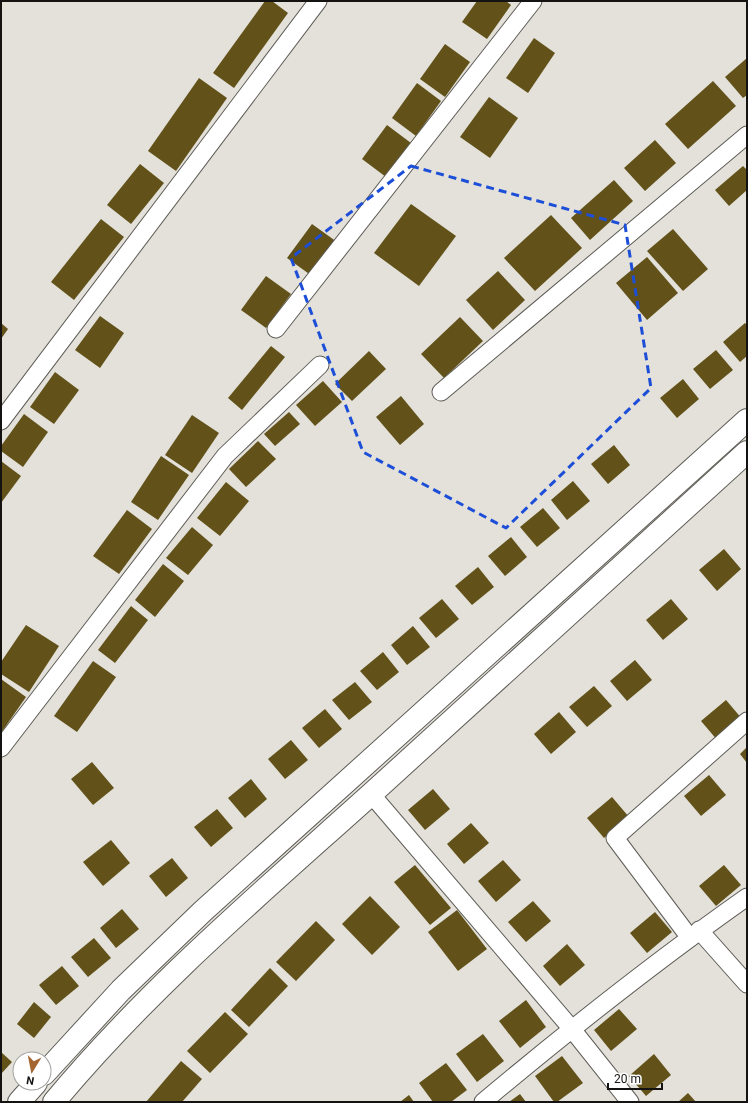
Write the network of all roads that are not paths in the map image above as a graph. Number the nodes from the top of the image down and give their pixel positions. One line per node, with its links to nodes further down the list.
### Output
1 (318, 1): 8 (street)
2 (533, 1): 4 (street)
3 (747, 135): 6 (street)
4 (276, 329)
5 (320, 364): 11 (street)
6 (441, 392)
7 (747, 420): 17 (main road)
8 (1, 421)
9 (747, 452): 12 (main road)
10 (747, 721): 14 (street)
11 (1, 748)
12 (371, 794): 16 (street); 20 (main road)
13 (747, 897): 14 (street)
14 (694, 934): 15 (street); 16 (street)
15 (747, 984)
16 (571, 1028): 21 (street); 22 (street)
17 (52, 1065)
18 (29, 1091): 19 (main road)
19 (19, 1102)
20 (54, 1102)
21 (483, 1102)
22 (630, 1102)

